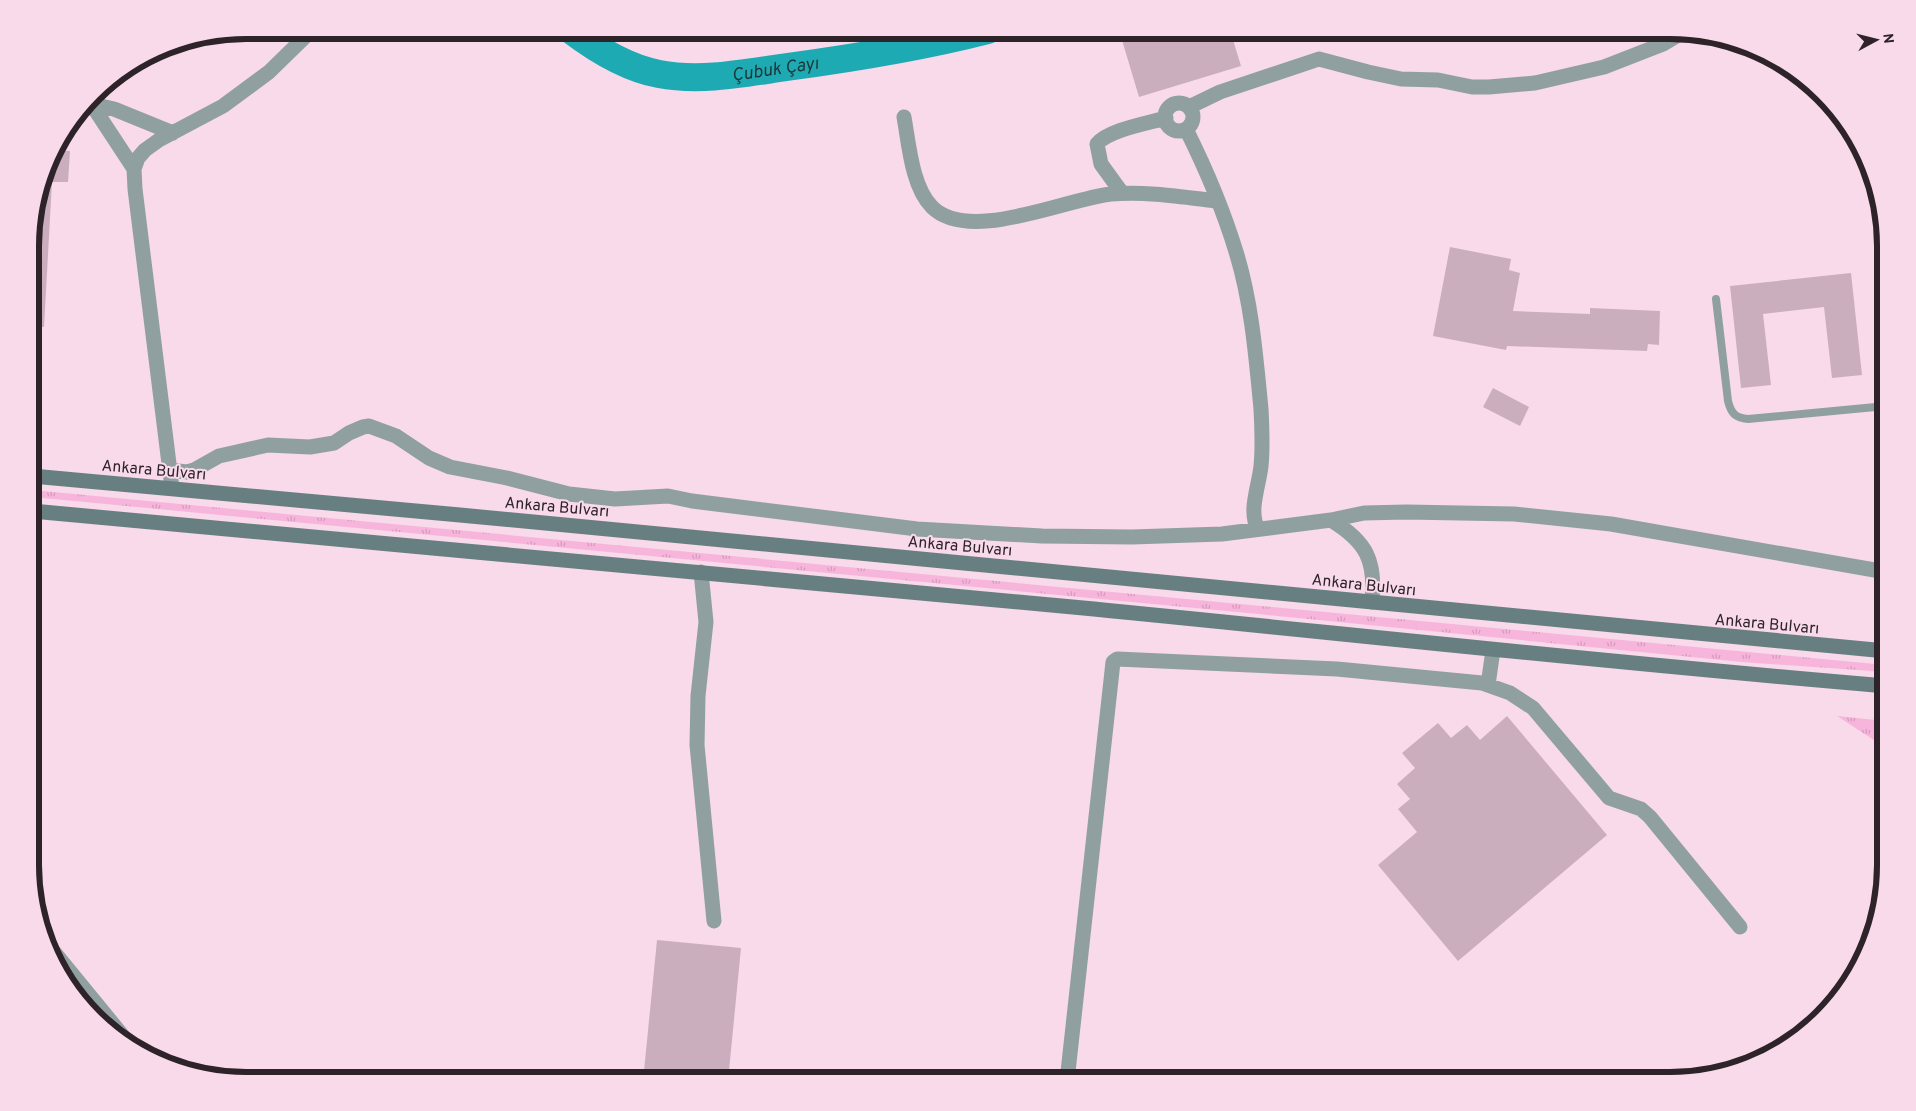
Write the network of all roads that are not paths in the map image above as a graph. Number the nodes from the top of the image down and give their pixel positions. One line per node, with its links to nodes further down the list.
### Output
1 (303, 39): 9 (street)
2 (1672, 39): 5 (street)
3 (94, 105): 9 (street)
4 (92, 107): 10 (street)
5 (1189, 108): 7 (street); 8 (street)
6 (904, 118): 11 (street)
7 (1166, 118): 8 (street); 11 (street)
8 (1186, 129): 12 (street)
9 (173, 133): 10 (street)
10 (134, 169): 15 (street)
11 (1122, 193): 12 (street)
12 (1217, 201): 20 (street)
13 (1716, 299): 14 (lane)
14 (1877, 407)
15 (170, 470): 17 (street); 20 (street)
16 (39, 477): 17 (main road, Ankara Bulvarı)
17 (172, 488): 23 (main road, Ankara Bulvarı)
18 (39, 512): 22 (main road)
19 (1332, 520): 20 (street); 21 (street); 23 (street)
20 (1258, 529)
21 (1877, 570)
22 (702, 572): 24 (main road); 28 (street)
23 (1372, 602): 25 (main road, Ankara Bulvarı)
24 (1493, 650): 26 (street); 27 (main road)
25 (1877, 650)
26 (1488, 685): 29 (street); 32 (street)
27 (1877, 685)
28 (714, 921)
29 (1740, 927)
30 (63, 963): 31 (street)
31 (114, 1025)
32 (1068, 1072)

